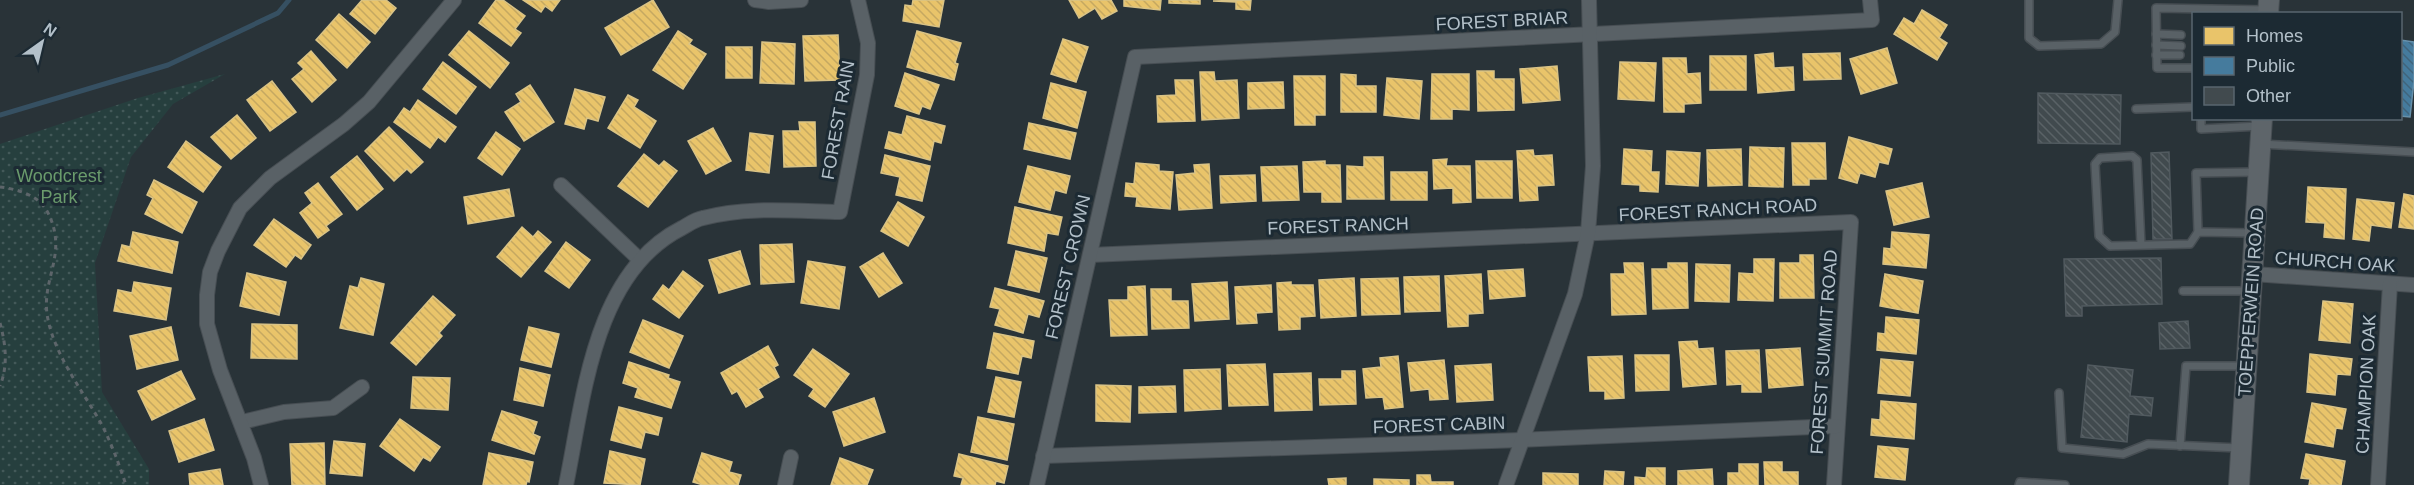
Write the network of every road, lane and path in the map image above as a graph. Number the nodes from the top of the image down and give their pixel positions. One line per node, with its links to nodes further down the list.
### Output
1 (454, 0): 44 (street)
2 (754, 0): 3 (street)
3 (801, 0)
4 (858, 0): 34 (street, FOREST RAIN)
5 (1589, 0): 11 (street)
6 (1870, 0): 11 (street, FOREST BRIAR)
7 (2029, 0): 8 (lane)
8 (2118, 0)
9 (2269, 8): 10 (lane)
10 (2230, 12): 12 (lane)
11 (1590, 34): 18 (street, FOREST BRIAR); 30 (street)
12 (2156, 34): 13 (lane); 14 (lane)
13 (2181, 35)
14 (2156, 45): 15 (lane); 16 (lane)
15 (2181, 46)
16 (2156, 55): 17 (lane); 19 (lane)
17 (2180, 55)
18 (1135, 57): 33 (street, FOREST CROWN)
19 (2192, 68)
20 (2192, 107): 21 (lane)
21 (2136, 109)
22 (2201, 120): 23 (lane)
23 (2262, 130): 24 (lane); 25 (main road, TOEPPERWEIN ROAD)
24 (2414, 152)
25 (2259, 172): 29 (lane); 31 (main road, TOEPPERWEIN ROAD)
26 (561, 185): 34 (street)
27 (0, 187): 51 (path)
28 (1851, 222): 30 (street, FOREST RANCH ROAD); 45 (street, FOREST SUMMIT ROAD)
29 (2198, 232): 31 (lane); 32 (lane)
30 (1588, 233): 33 (street, FOREST RANCH); 46 (street)
31 (2256, 233): 35 (main road, TOEPPERWEIN ROAD)
32 (2141, 245): 32 (lane)
33 (1090, 255): 49 (street, FOREST CROWN)
34 (640, 260): 53 (street)
35 (2253, 283): 36 (street, CHURCH OAK); 38 (lane); 40 (main road, TOEPPERWEIN ROAD)
36 (2390, 284): 37 (street, CHURCH OAK); 61 (street, CHAMPION OAK)
37 (2414, 285)
38 (2183, 291)
39 (0, 323): 41 (path)
40 (2247, 366): 47 (lane); 48 (main road, TOEPPERWEIN ROAD)
41 (0, 386)
42 (362, 387): 44 (street)
43 (2059, 393): 47 (lane)
44 (242, 422): 52 (street)
45 (1837, 426): 46 (street, FOREST CABIN); 57 (street, FOREST SUMMIT ROAD)
46 (1521, 440): 49 (street, FOREST CABIN); 56 (street)
47 (2180, 446): 48 (lane)
48 (2242, 448): 60 (main road, TOEPPERWEIN ROAD)
49 (1042, 456): 55 (street, FOREST CROWN)
50 (791, 457): 54 (street)
51 (126, 485)
52 (261, 485)
53 (566, 485)
54 (784, 485)
55 (1037, 485)
56 (1506, 485)
57 (1834, 485)
58 (2019, 485): 59 (lane)
59 (2065, 485)
60 (2239, 485)
61 (2378, 485)

